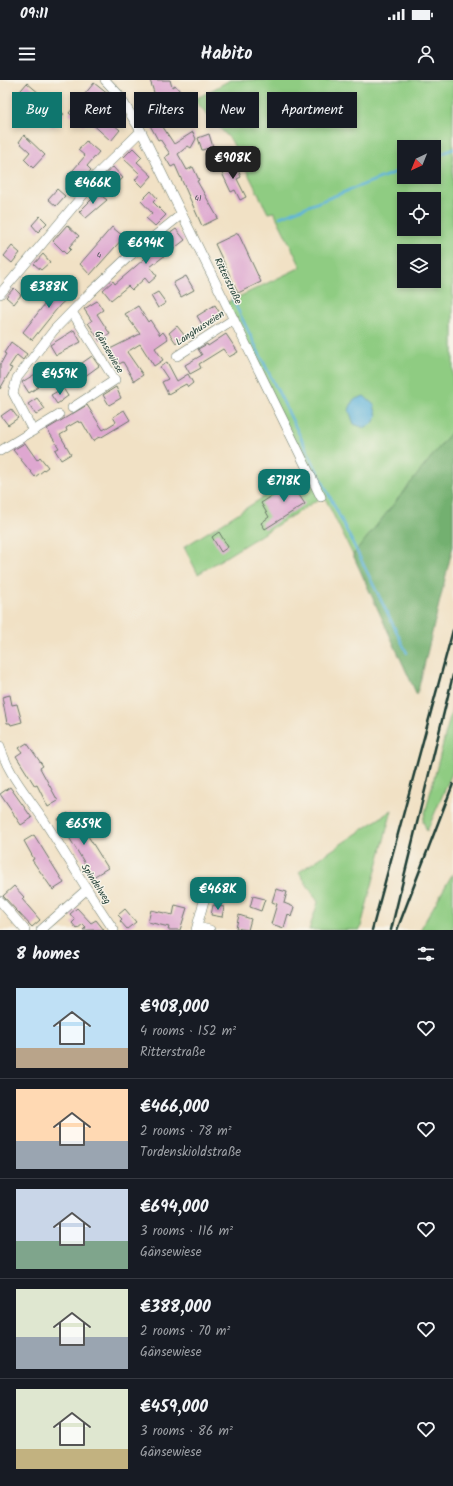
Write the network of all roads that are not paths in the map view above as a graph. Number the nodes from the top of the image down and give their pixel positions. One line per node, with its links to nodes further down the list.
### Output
1 (105, 80): 2 (street, Ritterstraße)
2 (141, 131): 3 (street, Ritterstraße); 4 (street)
3 (182, 214): 5 (street); 6 (street, Ritterstraße)
4 (0, 294)
5 (72, 312): 8 (street, Gänsewiese); 10 (street)
6 (234, 319): 7 (street, Langhusveien); 12 (street, Ritterstraße)
7 (177, 356)
8 (72, 408)
9 (59, 415): 10 (street)
10 (33, 430): 11 (street)
11 (0, 451)
12 (321, 497)
13 (0, 746): 14 (street, Spindelweg)
14 (86, 890): 19 (street); 20 (street, Spindelweg)
15 (205, 897): 17 (street)
16 (0, 901): 18 (street)
17 (196, 928): 21 (street)
18 (25, 930)
19 (41, 930)
20 (114, 930)
21 (210, 930)

